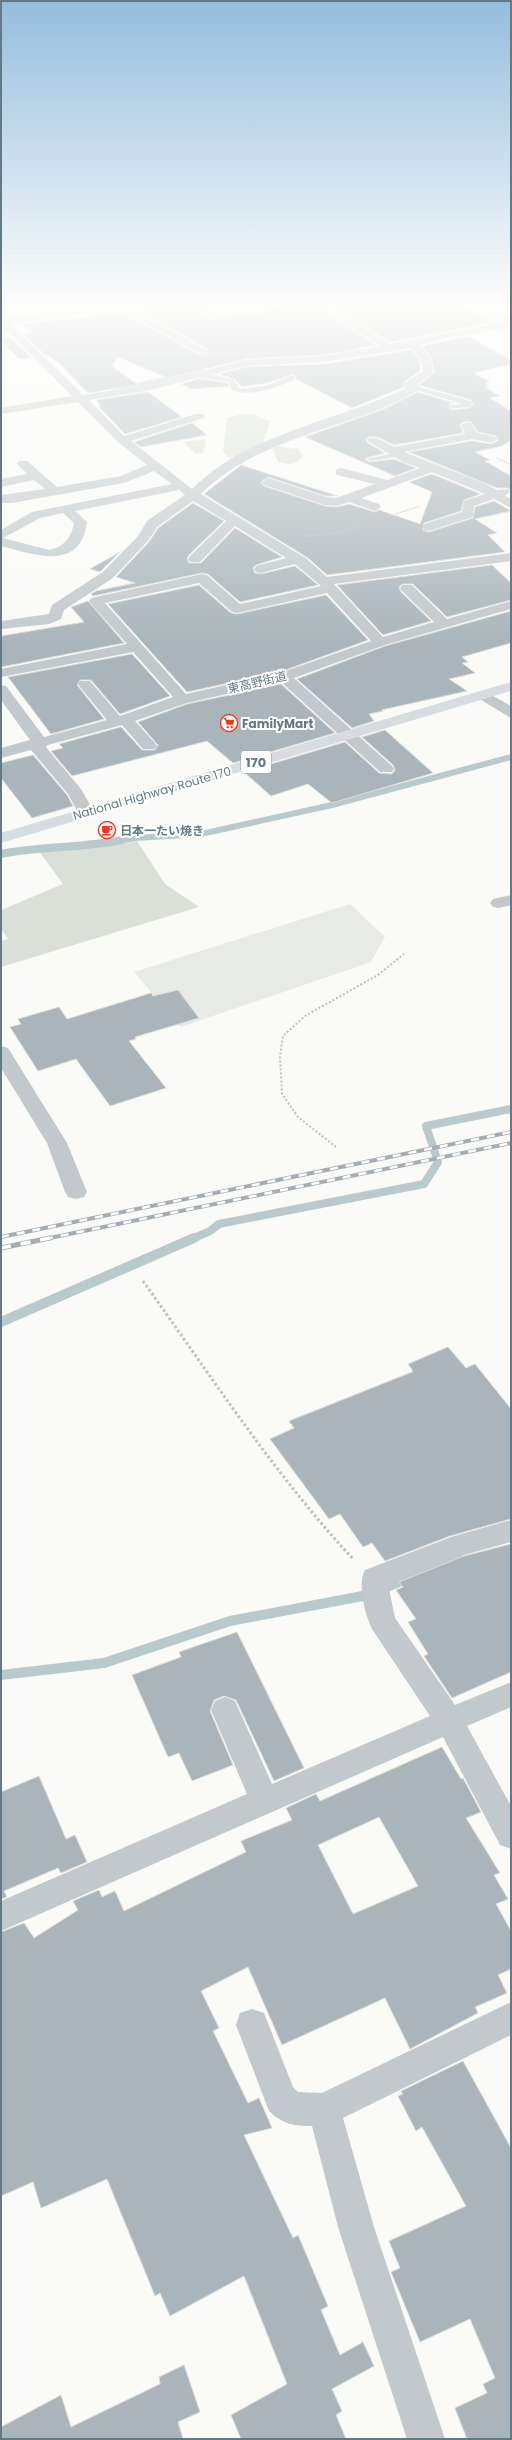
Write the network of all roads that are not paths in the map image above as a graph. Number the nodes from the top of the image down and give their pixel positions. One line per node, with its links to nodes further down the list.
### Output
1 (101, 419): 7 (street)
2 (191, 419): 7 (street)
3 (340, 419): 23 (street)
4 (467, 425): 5 (street)
5 (472, 436): 6 (street); 9 (street)
6 (492, 439)
7 (122, 440): 12 (street)
8 (373, 440): 9 (street)
9 (396, 452): 10 (lane); 13 (street)
10 (370, 459)
11 (23, 464): 15 (street)
12 (156, 466): 19 (street); 21 (street)
13 (432, 468): 18 (street); 22 (street)
14 (340, 472): 18 (street)
15 (36, 476): 17 (street); 21 (street)
16 (268, 482): 24 (street)
17 (1, 483)
18 (388, 484): 24 (street)
19 (182, 486): 23 (street); 28 (street)
20 (511, 490): 22 (street)
21 (54, 491): 25 (street)
22 (493, 494): 26 (street); 31 (street)
23 (193, 495): 29 (street); 42 (street)
24 (349, 498): 27 (street)
25 (1, 499)
26 (511, 504)
27 (375, 507)
28 (65, 510): 30 (street); 33 (street)
29 (234, 520): 35 (street); 36 (street)
30 (7, 527): 32 (street)
31 (429, 527)
32 (1, 536)
33 (1, 542)
34 (511, 557): 38 (street)
35 (297, 559): 37 (street); 38 (street)
36 (195, 560)
37 (261, 569)
38 (327, 584): 43 (street); 44 (street)
39 (407, 588): 41 (street)
40 (511, 604): 41 (street, 東高野街道)
41 (443, 623): 43 (street, 東高野街道)
42 (1, 625)
43 (380, 642): 46 (street, 東高野街道)
44 (136, 647): 45 (street); 51 (street)
45 (1, 673)
46 (284, 676): 51 (street, 東高野街道); 54 (street)
47 (85, 684): 53 (street)
48 (511, 686): 50 (highway, National Highway Route 170 / 170)
49 (2, 691): 55 (street)
50 (483, 695): 52 (street); 54 (highway, National Highway Route 170 / 170)
51 (183, 699): 53 (street, 東高野街道)
52 (511, 713)
53 (121, 721): 55 (street, 東高野街道); 56 (street)
54 (348, 735): 58 (street); 59 (highway, National Highway Route 170 / 170)
55 (38, 744): 57 (street, 東高野街道); 59 (street)
56 (149, 746)
57 (1, 753)
58 (386, 769)
59 (86, 812): 60 (highway, National Highway Route 170 / 170)
60 (1, 838)
61 (1, 1052): 62 (street)
62 (76, 1192)
63 (511, 1531): 66 (street)
64 (511, 1694): 66 (street)
65 (225, 1710): 67 (street)
66 (448, 1721): 67 (street); 68 (street)
67 (265, 1801): 69 (street)
68 (511, 1834)
69 (1, 1916)
70 (511, 2018): 72 (street)
71 (252, 2025): 72 (street)
72 (324, 2110): 73 (street)
73 (426, 2439)

